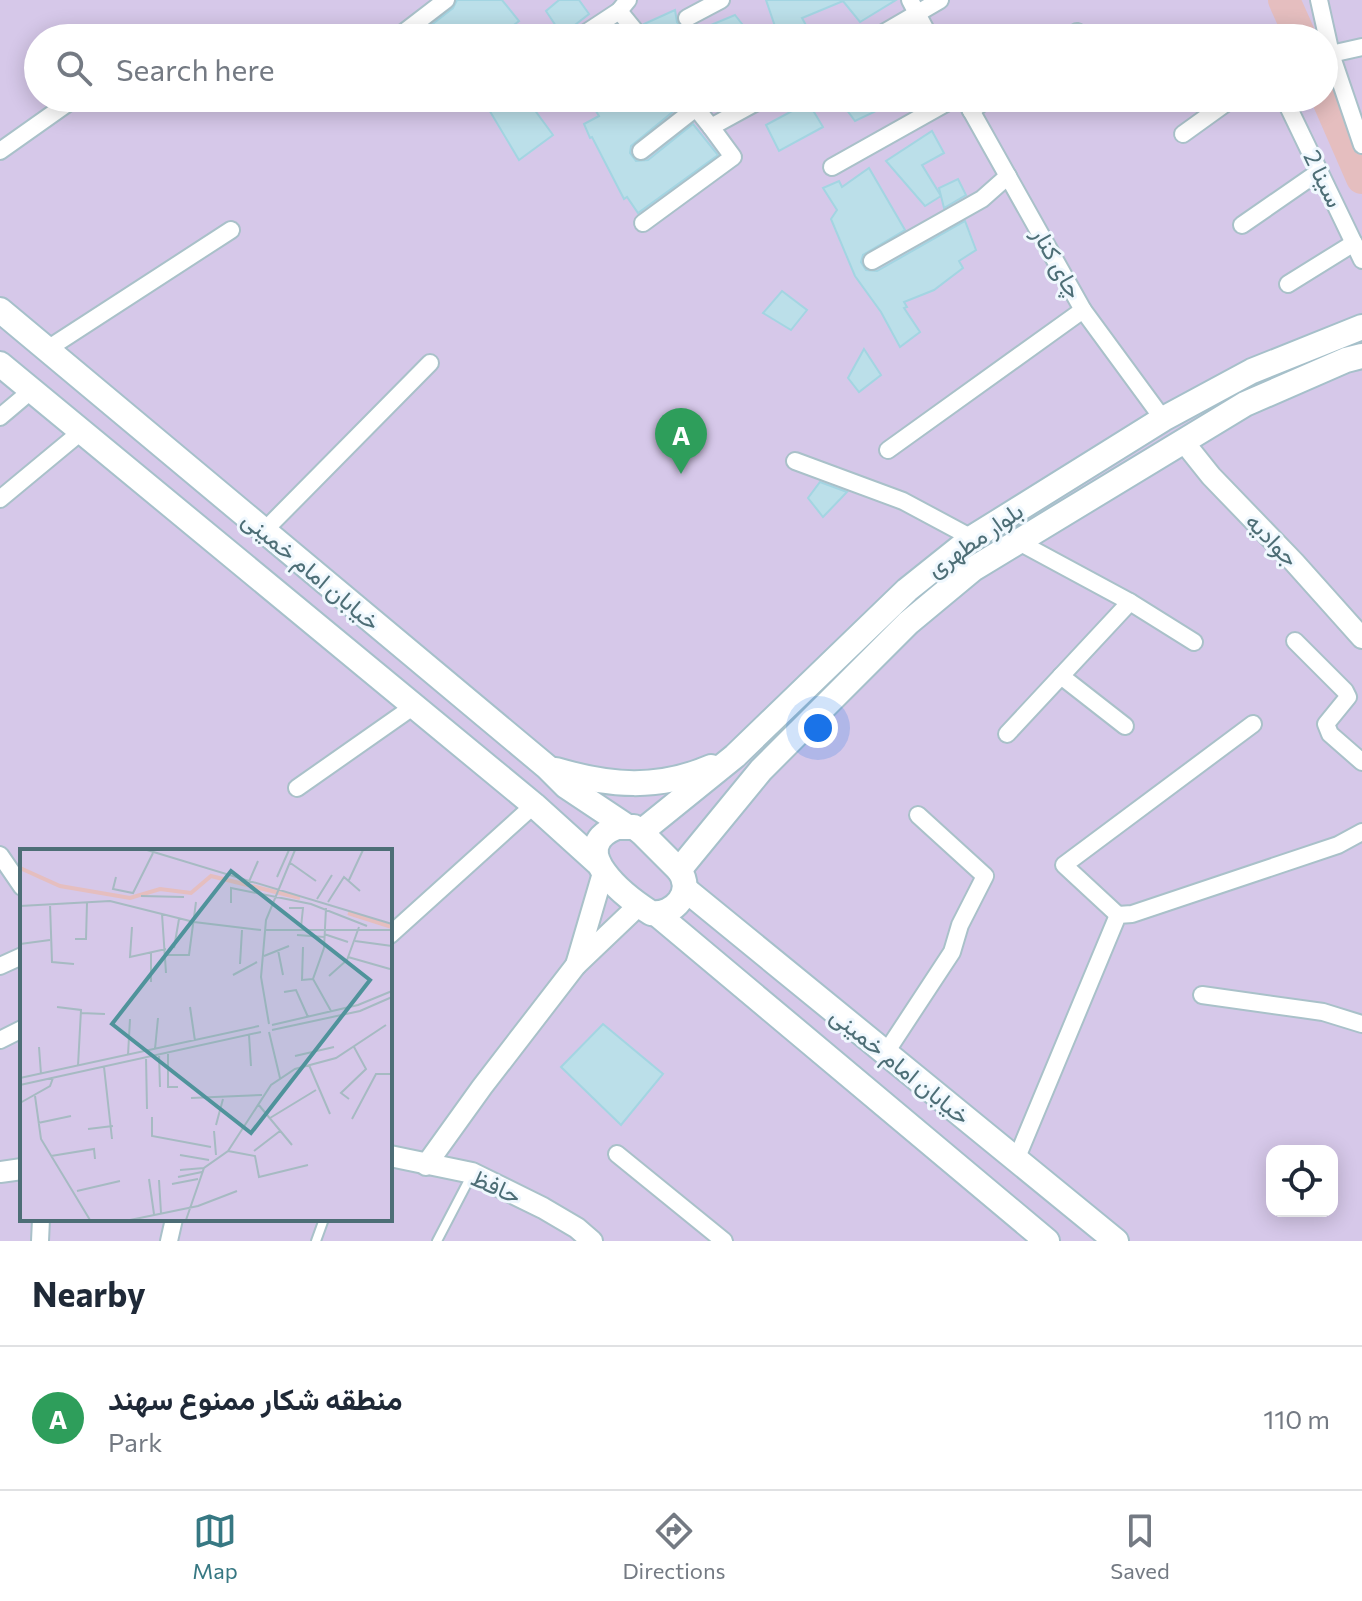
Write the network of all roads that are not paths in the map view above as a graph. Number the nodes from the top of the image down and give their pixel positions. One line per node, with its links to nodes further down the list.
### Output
1 (721, 0): 7 (street)
2 (940, 0): 6 (street)
3 (1319, 0): 12 (street)
4 (443, 1): 8 (street)
5 (624, 5): 9 (street); 10 (street)
6 (913, 8): 11 (street)
7 (687, 18)
8 (414, 24)
9 (598, 24)
10 (634, 24)
11 (893, 24)
12 (1324, 24)
13 (1362, 47): 14 (street)
14 (1338, 52)
15 (1338, 75): 26 (street)
16 (55, 112): 27 (street)
17 (682, 112): 28 (street)
18 (699, 112): 24 (street)
19 (738, 112): 24 (street)
20 (930, 112): 29 (street)
21 (972, 112): 31 (street, چای کنار)
22 (1214, 112): 25 (street)
23 (1291, 112): 30 (street, سینا 2)
24 (711, 127): 32 (street)
25 (1183, 134)
26 (1362, 145)
27 (0, 151)
28 (641, 151)
29 (832, 167)
30 (1320, 171): 33 (street); 35 (street, سینا 2)
31 (1008, 176): 37 (street); 40 (street, چای کنار)
32 (643, 223)
33 (1242, 225)
34 (231, 230): 42 (street)
35 (1354, 243): 36 (street, سینا 2); 38 (street)
36 (1362, 260)
37 (872, 261)
38 (1288, 284)
39 (0, 310): 42 (main road, خیابان امام خمینی)
40 (1083, 310): 48 (street, چای کنار); 51 (street)
41 (1362, 327): 48 (main road, بلوار مطهری)
42 (46, 350): 54 (main road, خیابان امام خمینی)
43 (1362, 356): 50 (main road, بلوار مطهری)
44 (430, 363): 54 (street)
45 (0, 364): 46 (main road, خیابان امام خمینی)
46 (32, 390): 47 (street); 49 (main road, خیابان امام خمینی)
47 (0, 417)
48 (1163, 419): 50 (main road); 55 (main road, بلوار مطهری)
49 (82, 431): 53 (street); 62 (main road, خیابان امام خمینی)
50 (1183, 441): 56 (main road, بلوار مطهری); 58 (street, جوادیه)
51 (888, 450)
52 (795, 461): 55 (street)
53 (0, 499)
54 (263, 532): 68 (main road, خیابان امام خمینی)
55 (972, 538): 66 (main road, بلوار مطهری)
56 (1017, 541): 57 (street); 76 (main road, بلوار مطهری)
57 (1130, 602): 60 (street); 61 (street)
58 (1359, 630)
59 (1295, 641): 67 (street)
60 (1194, 642)
61 (1061, 676): 64 (street); 65 (street)
62 (414, 706): 69 (street); 70 (main road, خیابان امام خمینی)
63 (1253, 724): 79 (street)
64 (1125, 726)
65 (1007, 734)
66 (735, 756): 68 (main road); 72 (main road, بلوار مطهری)
67 (1362, 762)
68 (547, 767): 72 (main road, خیابان امام خمینی)
69 (297, 788)
70 (534, 805): 75 (main road, خیابان امام خمینی); 80 (street)
71 (918, 815): 88 (street)
72 (633, 829): 75 (main road, بلوار مطهری); 76 (main road, خیابان امام خمینی)
73 (1362, 832): 79 (street)
74 (0, 855): 77 (street)
75 (600, 868): 78 (main road, خیابان امام خمینی); 82 (street)
76 (682, 880): 78 (main road, بلوار مطهری); 88 (main road, خیابان امام خمینی)
77 (20, 884)
78 (648, 910): 82 (street); 105 (main road, خیابان امام خمینی)
79 (1118, 915): 91 (street)
80 (392, 933)
81 (20, 957): 83 (street)
82 (576, 965): 92 (street)
83 (0, 966)
84 (1202, 995): 85 (street)
85 (1362, 1024)
86 (20, 1030): 87 (street)
87 (0, 1040)
88 (885, 1054): 91 (main road, خیابان امام خمینی)
89 (617, 1154): 104 (street)
90 (392, 1156): 92 (street, حافظ)
91 (1016, 1160): 106 (main road, خیابان امام خمینی)
92 (426, 1165): 95 (street, حافظ)
93 (20, 1169): 94 (street)
94 (0, 1172)
95 (472, 1173): 102 (lane); 103 (street, حافظ)
96 (41, 1221): 99 (street)
97 (174, 1221): 100 (street)
98 (323, 1221): 101 (lane)
99 (40, 1241)
100 (169, 1241)
101 (316, 1241)
102 (437, 1241)
103 (592, 1241)
104 (723, 1241)
105 (1047, 1241)
106 (1116, 1241)

